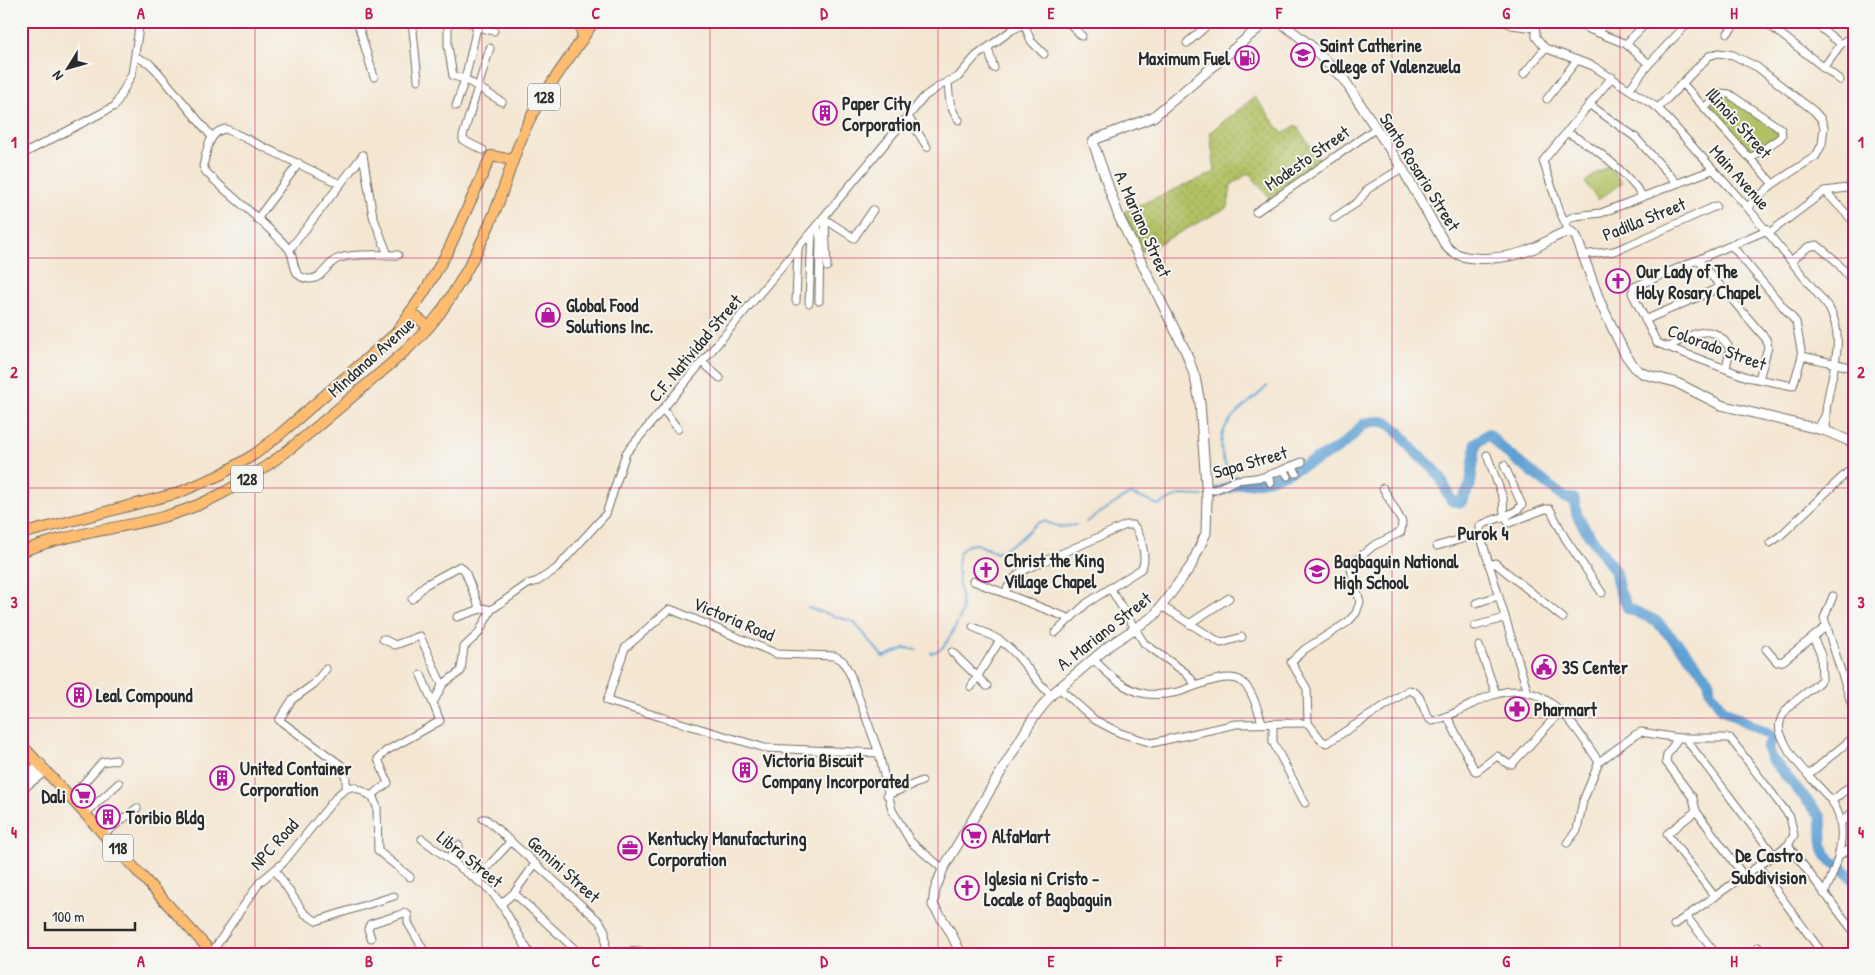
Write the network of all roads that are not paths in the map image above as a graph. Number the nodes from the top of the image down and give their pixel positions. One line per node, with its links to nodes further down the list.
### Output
1 (140, 21): 35 (street)
2 (357, 21): 41 (street)
3 (412, 21): 44 (street)
4 (449, 21): 20 (street); 43 (street)
5 (580, 21): 27 (main road)
6 (594, 21): 27 (main road, Mindanao Avenue / 128)
7 (1067, 21): 26 (street)
8 (1212, 21): 28 (street)
9 (1267, 21): 121 (street, A. Mariano Street)
10 (1279, 21): 58 (street, Santo Rosario Street)
11 (1503, 21): 21 (street)
12 (1569, 21): 23 (street)
13 (1608, 21): 23 (street)
14 (1648, 21): 29 (street)
15 (1690, 21): 37 (street)
16 (1737, 21): 24 (street)
17 (1764, 21): 39 (street)
18 (1812, 21): 30 (street)
19 (1026, 22): 32 (street, C.F. Natividad Street); 34 (street)
20 (474, 24): 22 (street); 43 (street)
21 (1534, 24): 33 (street)
22 (494, 31)
23 (1597, 32): 29 (street)
24 (1728, 33)
25 (1854, 34): 30 (street)
26 (1082, 36)
27 (583, 39): 65 (main road, Mindanao Avenue / 128)
28 (1187, 43)
29 (1626, 44): 37 (street)
30 (1841, 44): 39 (street)
31 (490, 48): 48 (street)
32 (988, 48): 38 (street); 46 (street, C.F. Natividad Street)
33 (1545, 48): 36 (street, Main Avenue); 40 (street)
34 (1044, 54)
35 (136, 57): 60 (street); 63 (street)
36 (1577, 60): 42 (street, Main Avenue); 50 (street)
37 (1650, 64): 49 (street)
38 (994, 68)
39 (1823, 68): 45 (street)
40 (1524, 74)
41 (374, 77)
42 (1612, 77): 49 (street, Main Avenue); 52 (street)
43 (465, 79): 48 (street); 53 (street)
44 (418, 80)
45 (1840, 80)
46 (948, 81): 56 (street, C.F. Natividad Street); 57 (street)
47 (1682, 82): 54 (street, Illinois Street); 55 (street); 71 (street)
48 (479, 87): 51 (street); 62 (street)
49 (1630, 88): 55 (street, Main Avenue)
50 (1547, 98)
51 (502, 102)
52 (1590, 105): 59 (street); 69 (street)
53 (456, 106)
54 (1705, 107): 64 (street, Illinois Street); 64 (street)
55 (1658, 108): 68 (street, Main Avenue)
56 (909, 118): 61 (street); 81 (street, C.F. Natividad Street)
57 (960, 120)
58 (1375, 129): 67 (street, Santo Rosario Street); 78 (street, Modesto Street)
59 (1566, 132): 74 (street); 82 (street)
60 (212, 137): 66 (street); 80 (street)
61 (927, 147)
62 (487, 153): 65 (main road); 101 (main road, Mindanao Avenue / 128)
63 (21, 155)
64 (1751, 158): 71 (street, Illinois Street)
65 (513, 160): 103 (main road, Mindanao Avenue / 128)
66 (299, 163): 70 (street); 80 (street)
67 (1402, 168): 79 (street); 85 (street, Santo Rosario Street)
68 (1712, 170): 69 (street); 76 (street, Main Avenue)
69 (1677, 183): 74 (street)
70 (340, 184): 89 (street); 90 (street)
71 (1773, 184): 76 (street)
72 (1854, 187): 73 (street)
73 (1825, 191): 83 (street); 86 (street, Colorado Street)
74 (1642, 195): 82 (street)
75 (1716, 206): 92 (street, Padilla Street)
76 (1747, 206): 86 (street, Main Avenue)
77 (873, 210): 81 (street)
78 (1256, 212)
79 (1334, 218)
80 (257, 219): 89 (street)
81 (824, 220): 84 (street, C.F. Natividad Street); 95 (street)
82 (1565, 221): 85 (street)
83 (1854, 222)
84 (815, 228): 88 (street, C.F. Natividad Street); 99 (street); 100 (street)
85 (1569, 231): 92 (street)
86 (1768, 232): 87 (street, Colorado Street); 94 (street, Main Avenue)
87 (1732, 246): 93 (street, Colorado Street); 105 (street)
88 (798, 248): 98 (street); 106 (street, C.F. Natividad Street)
89 (290, 249): 90 (street)
90 (388, 255): 91 (street)
91 (398, 255)
92 (1582, 255): 114 (street)
93 (1698, 260): 97 (street); 102 (street, Colorado Street)
94 (1792, 260): 96 (street); 107 (street, Main Avenue)
95 (827, 267)
96 (1854, 283)
97 (1721, 287): 102 (street); 111 (street)
98 (796, 301)
99 (819, 301)
100 (809, 303)
101 (410, 312): 103 (main road); 122 (main road, Mindanao Avenue / 128)
102 (1644, 320): 104 (street, Colorado Street)
103 (429, 327): 124 (main road, Mindanao Avenue / 128)
104 (1668, 347): 108 (street, Colorado Street); 108 (street)
105 (1802, 356): 107 (street); 111 (street, Colorado Street)
106 (702, 362): 110 (street); 112 (street, C.F. Natividad Street)
107 (1835, 364): 109 (street); 114 (street, Main Avenue)
108 (1726, 368): 111 (street, Colorado Street)
109 (1854, 368)
110 (720, 378)
111 (1759, 380)
112 (663, 410): 113 (street); 142 (street, C.F. Natividad Street)
113 (678, 429)
114 (1822, 430): 115 (street)
115 (1854, 443)
116 (1487, 455): 123 (street)
117 (1302, 462): 121 (street, Sapa Street)
118 (1504, 465): 123 (street)
119 (1854, 466): 127 (street)
120 (1383, 488): 177 (street)
121 (1206, 492): 140 (street, A. Mariano Street)
122 (109, 511): 124 (main road); 125 (main road, Mindanao Avenue / 128)
123 (1504, 515): 126 (street); 133 (street)
124 (113, 529): 129 (main road, Mindanao Avenue / 128)
125 (21, 534)
126 (1480, 534): 128 (street); 130 (street)
127 (1770, 543)
128 (1437, 546)
129 (21, 552)
130 (1489, 564): 135 (street); 146 (street)
131 (973, 580): 134 (street)
132 (1110, 588): 134 (street); 144 (street); 151 (street)
133 (1602, 592)
134 (1005, 593): 144 (street)
135 (1498, 596): 139 (street); 145 (street)
136 (1833, 596): 149 (street)
137 (1229, 598): 147 (street)
138 (412, 599): 141 (street)
139 (1476, 603)
140 (1162, 607): 147 (street); 151 (street, A. Mariano Street)
141 (480, 609): 142 (street); 143 (street)
142 (491, 610): 164 (street, C.F. Natividad Street)
143 (457, 617)
144 (1068, 618): 152 (street)
145 (1505, 618): 148 (street); 169 (street)
146 (1563, 618)
147 (1189, 624): 153 (street)
148 (1475, 626)
149 (1827, 626): 154 (street); 174 (street)
150 (974, 627): 156 (street)
151 (1134, 628): 160 (street, A. Mariano Street); 165 (street)
152 (1055, 633)
153 (1242, 637)
154 (1813, 637): 158 (street); 186 (street)
155 (383, 639): 164 (street)
156 (1000, 640): 163 (street); 171 (street)
157 (1479, 646): 170 (street)
158 (1766, 648)
159 (952, 652): 163 (street)
160 (1093, 658): 165 (street); 168 (street, A. Mariano Street)
161 (326, 669): 191 (street)
162 (421, 675): 172 (street)
163 (978, 677): 166 (street); 167 (street)
164 (442, 685): 172 (street, C.F. Natividad Street)
165 (1196, 685): 176 (street)
166 (987, 686)
167 (971, 687)
168 (1059, 688): 171 (street, A. Mariano Street); 176 (street)
169 (1528, 693): 170 (street); 173 (street)
170 (1496, 694): 175 (street)
171 (1051, 695): 216 (street, A. Mariano Street)
172 (433, 703): 193 (street)
173 (1562, 711): 175 (street); 184 (street)
174 (1854, 712)
175 (1447, 716): 177 (street)
176 (1262, 722): 178 (street)
177 (1308, 723): 178 (street)
178 (1273, 725): 197 (street)
179 (1854, 737): 186 (street)
180 (1681, 738): 184 (street); 199 (street); 209 (street); 212 (street)
181 (21, 744): 185 (main road, 118)
182 (879, 753): 182 (street, Victoria Road); 194 (street, Victoria Road)
183 (116, 760): 195 (street)
184 (1599, 762): 207 (street)
185 (44, 767): 187 (street); 192 (street); 195 (main road, 118)
186 (1808, 775): 196 (street)
187 (21, 780)
188 (922, 781): 194 (street)
189 (119, 783): 201 (street)
190 (1854, 783): 196 (street)
191 (346, 788): 193 (street); 217 (street, NPC Road)
192 (21, 789)
193 (372, 795): 219 (street)
194 (888, 795): 216 (street, Victoria Road)
195 (71, 798): 201 (main road, 118)
196 (1832, 801): 203 (street)
197 (1305, 803)
198 (137, 808): 204 (street)
199 (1696, 811): 218 (street); 224 (street)
200 (1854, 811): 203 (street)
201 (86, 813): 204 (main road, 118)
202 (483, 818): 206 (street, Gemini Street)
203 (1840, 823): 211 (street)
204 (104, 834): 231 (main road, 118)
205 (422, 839): 213 (street, Libra Street)
206 (510, 841): 214 (street, Gemini Street); 220 (street)
207 (1567, 842)
208 (459, 845): 213 (street)
209 (1788, 845): 212 (street); 222 (street)
210 (1854, 847): 211 (street)
211 (1841, 854): 222 (street)
212 (1774, 855): 215 (street)
213 (449, 858): 220 (street, Libra Street)
214 (535, 864): 221 (street); 232 (street, Gemini Street)
215 (1758, 866): 218 (street); 233 (street)
216 (943, 869): 238 (street, A. Mariano Street)
217 (275, 870): 223 (street); 231 (street, NPC Road)
218 (1744, 876): 224 (street)
219 (410, 877)
220 (477, 879): 225 (street, Libra Street)
221 (514, 893): 225 (street); 236 (street)
222 (1824, 894): 228 (street)
223 (394, 896)
224 (1715, 897): 226 (street)
225 (501, 904): 235 (street, Libra Street)
226 (1686, 916): 227 (street); 239 (street)
227 (1674, 925)
228 (1854, 932)
229 (371, 938): 234 (street)
230 (640, 951): 232 (street)
231 (212, 953)
232 (606, 953): 237 (street)
233 (1821, 953)
234 (426, 954)
235 (530, 954)
236 (580, 954)
237 (596, 954)
238 (961, 954)
239 (1716, 954)

